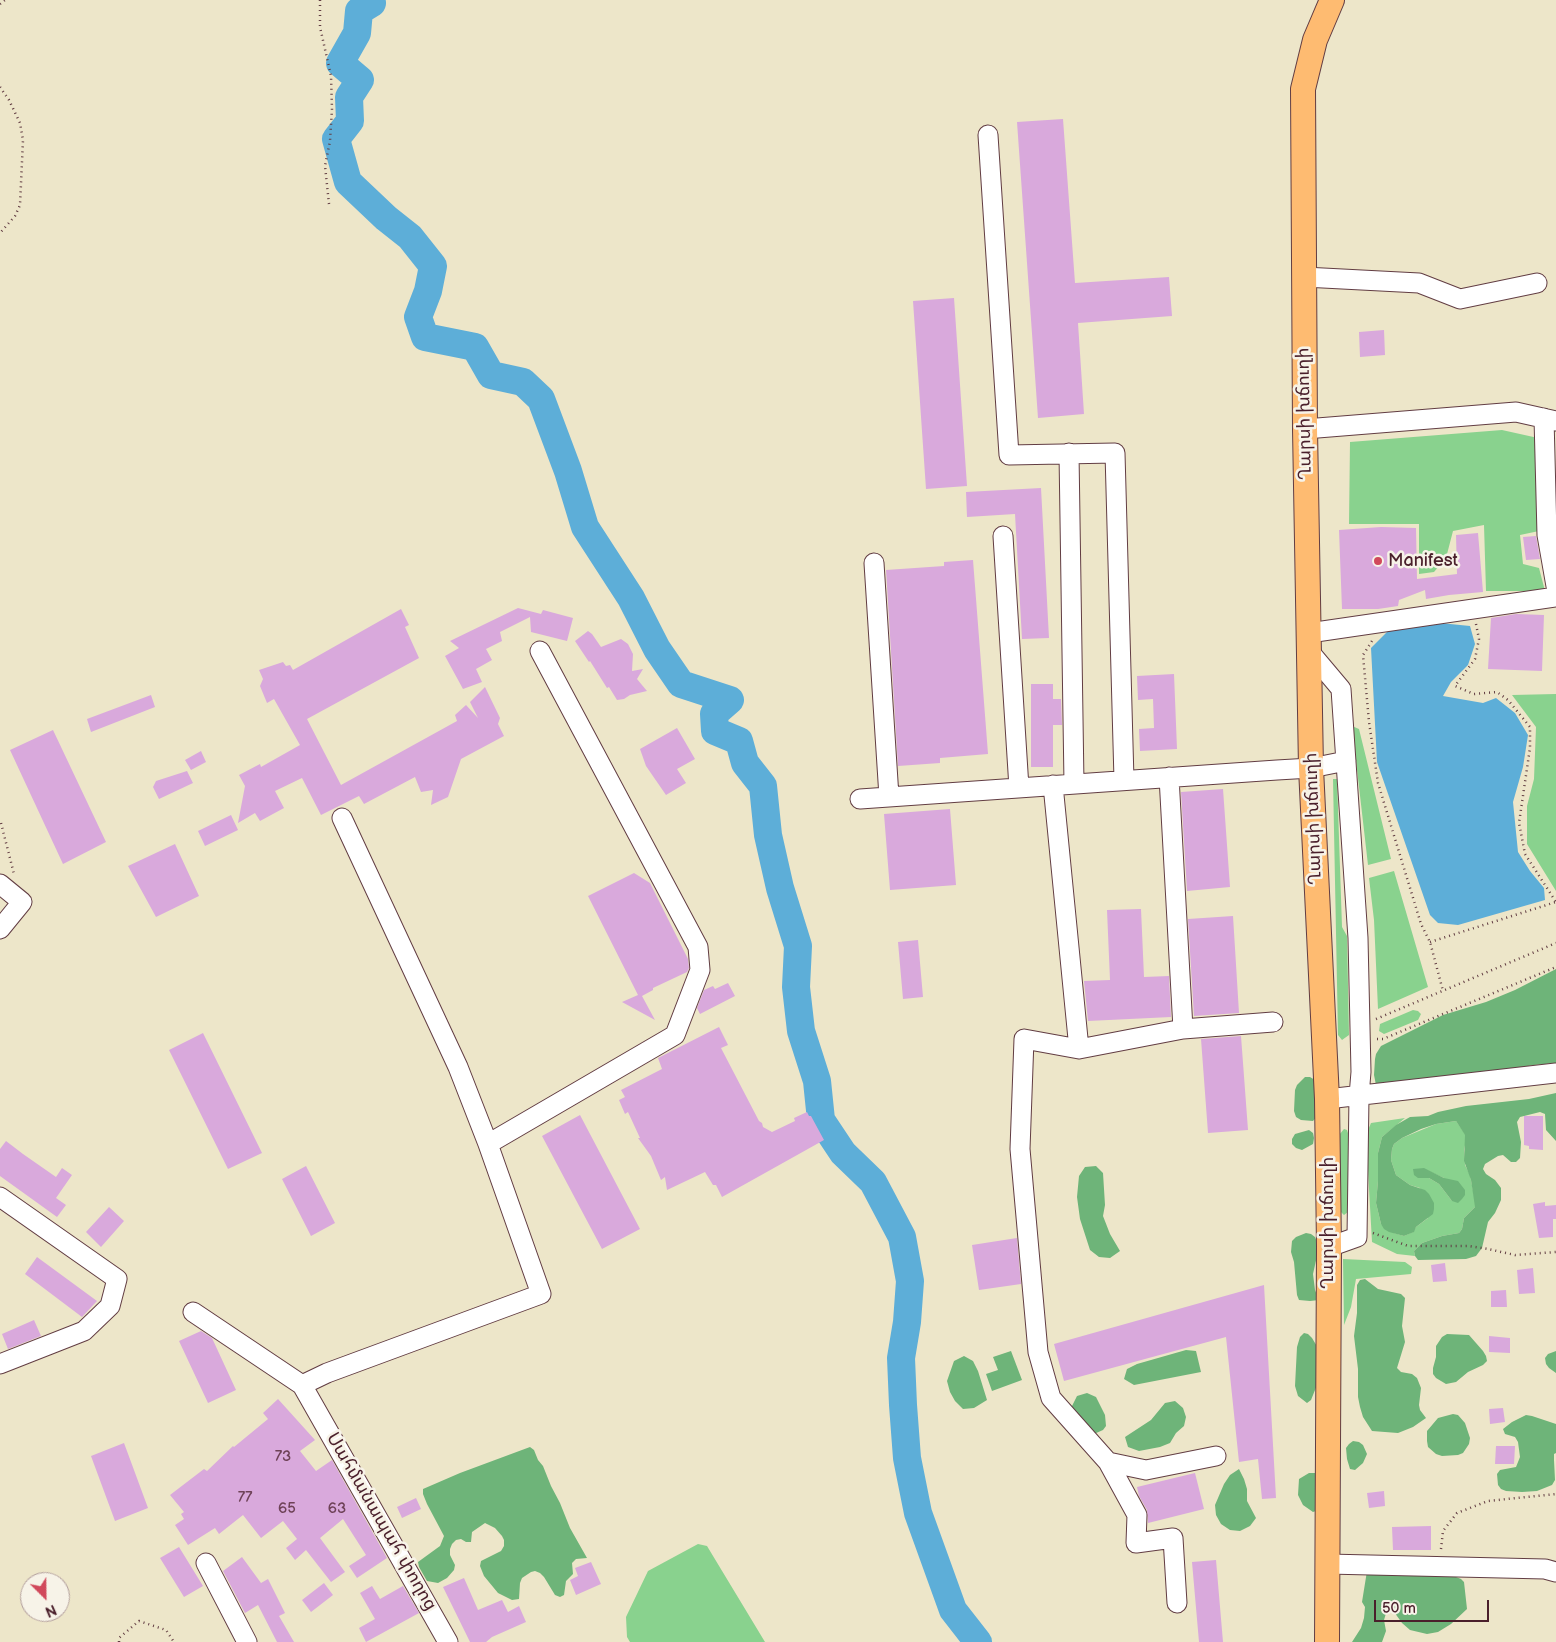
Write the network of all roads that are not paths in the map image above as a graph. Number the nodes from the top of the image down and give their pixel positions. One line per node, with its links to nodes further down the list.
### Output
1 (1332, 0): 3 (main road, Ղարսի խճուղի)
2 (988, 135): 7 (street)
3 (1304, 277): 4 (street); 6 (main road, Ղարսի խճուղի)
4 (1537, 283)
5 (1550, 419): 6 (street); 10 (street)
6 (1305, 429): 12 (main road, Ղարսի խճուղի)
7 (1069, 454): 17 (street); 18 (street)
8 (1003, 536): 20 (street)
9 (874, 563): 21 (street)
10 (1556, 586)
11 (1556, 597): 12 (street)
12 (1309, 642): 14 (street); 15 (main road, Ղարսի խճուղի)
13 (540, 651): 32 (street)
14 (1346, 760): 15 (street); 30 (street)
15 (1311, 768): 16 (street); 31 (main road, Ղարսի խճուղի)
16 (1169, 777): 17 (street); 27 (street)
17 (1124, 780): 18 (street)
18 (1074, 784): 19 (street)
19 (1053, 785): 20 (street); 28 (street)
20 (1019, 788): 21 (street)
21 (889, 797): 22 (street)
22 (860, 799)
23 (342, 818): 32 (street)
24 (0, 884): 25 (street)
25 (0, 929)
26 (1273, 1022): 27 (street)
27 (1183, 1029): 28 (street)
28 (1079, 1049): 39 (street)
29 (1556, 1074): 30 (street)
30 (1359, 1096): 31 (street); 34 (street)
31 (1327, 1099): 34 (main road, Ղարսի խճուղի)
32 (488, 1144): 37 (street)
33 (0, 1197): 36 (street)
34 (1328, 1247): 41 (main road, Ղարսի խճուղի)
35 (193, 1312): 37 (street)
36 (1, 1359)
37 (302, 1385): 45 (street, Սահմանապահ փողոց)
38 (1216, 1456): 39 (street)
39 (1108, 1462): 43 (street)
40 (206, 1563): 44 (street)
41 (1327, 1564): 42 (street); 46 (main road, Ղարսի խճուղի)
42 (1556, 1572)
43 (1177, 1603)
44 (247, 1642)
45 (448, 1642)
46 (1327, 1642)

